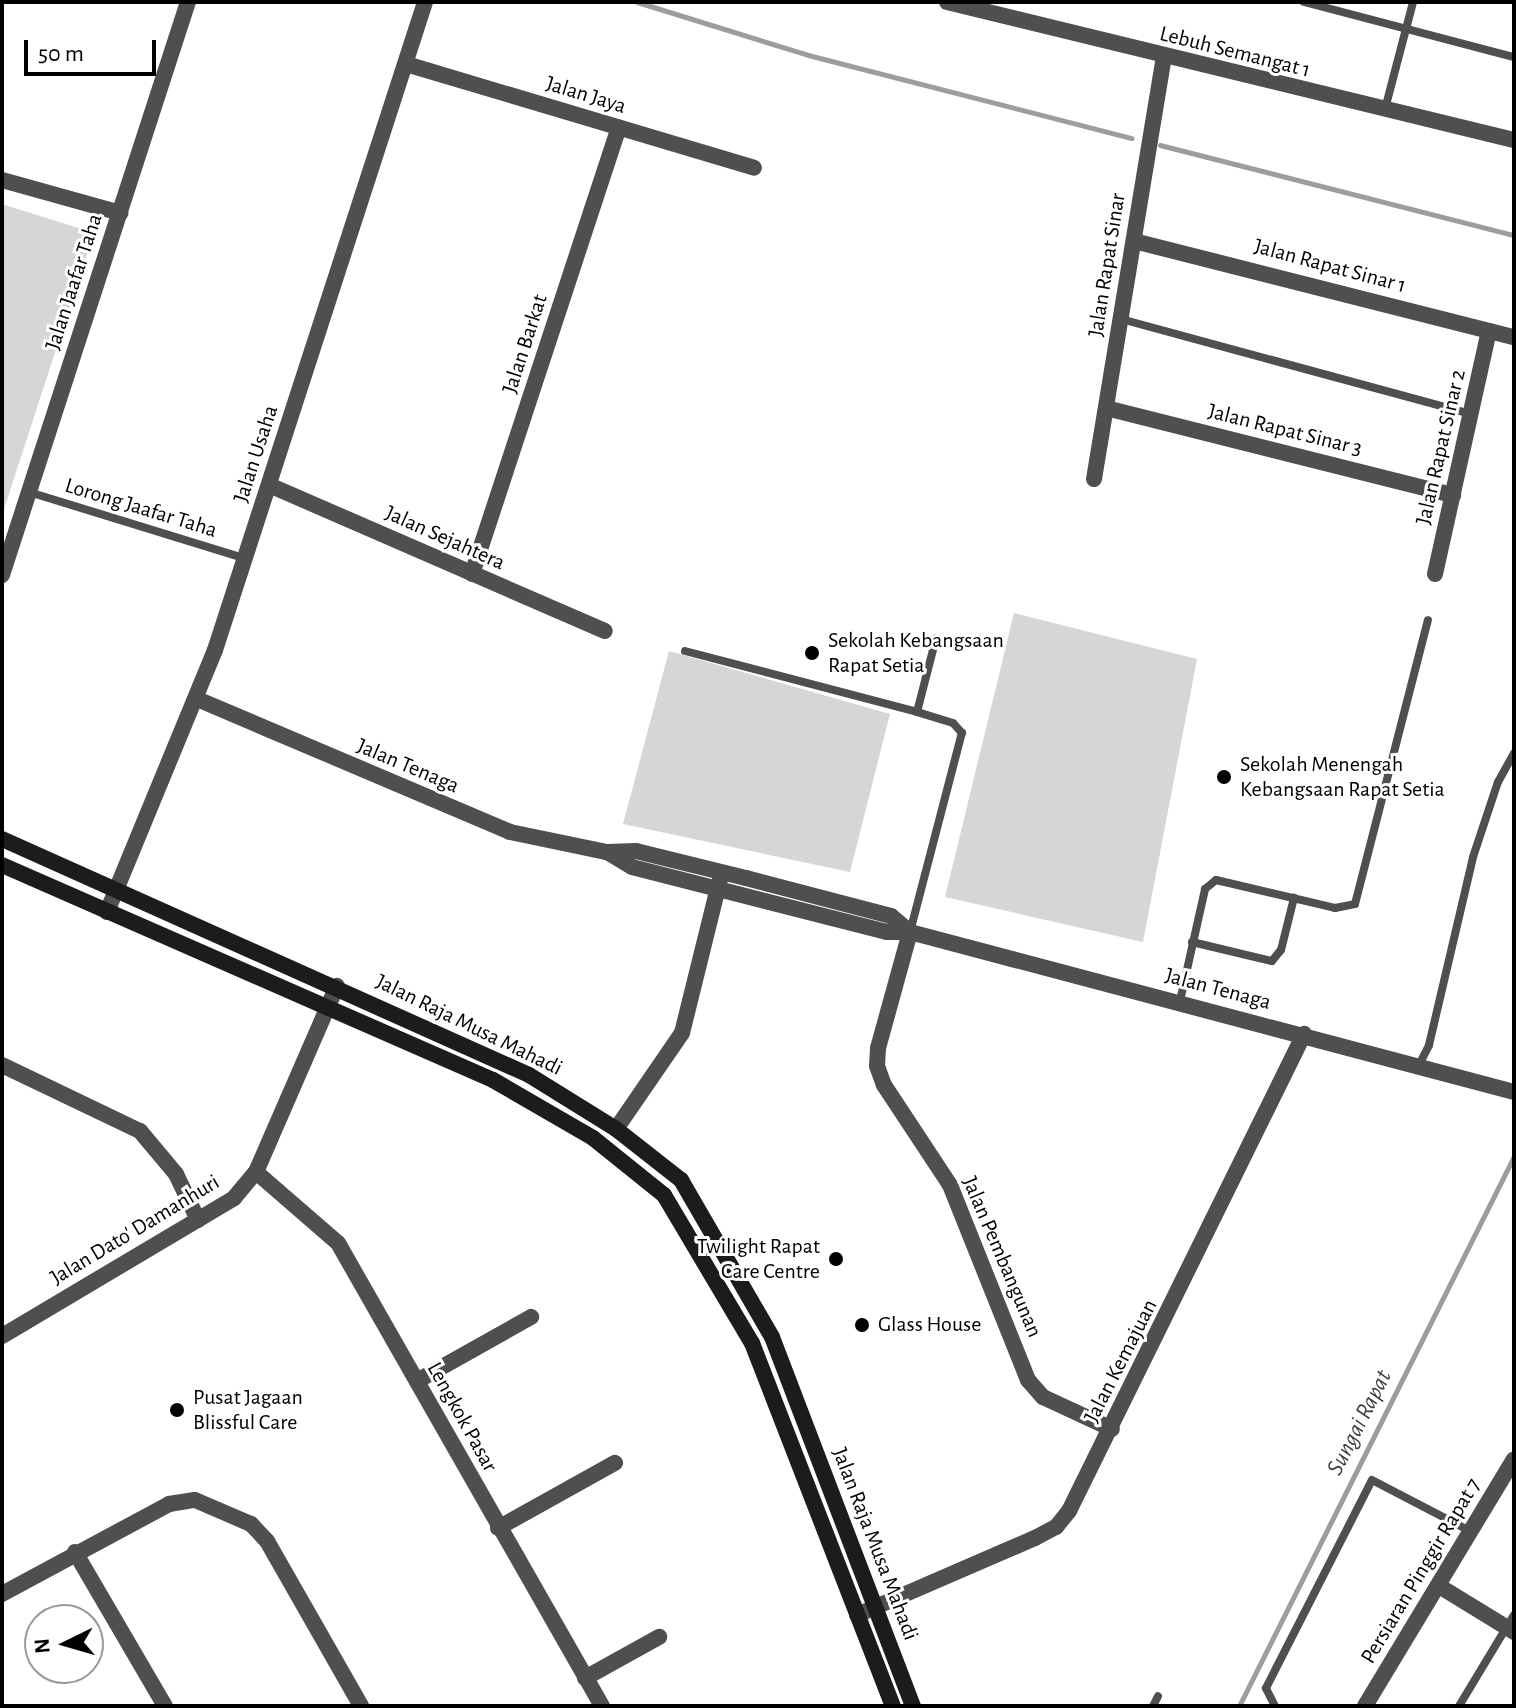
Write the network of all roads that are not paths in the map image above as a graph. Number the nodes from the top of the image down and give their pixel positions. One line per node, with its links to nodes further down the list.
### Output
1 (188, 2): 16 (street, Jalan Jaafar Taha)
2 (425, 2): 10 (street, Jalan Usaha)
3 (947, 2): 6 (street, Lebuh Semangat 1)
4 (1304, 2): 7 (lane)
5 (1413, 2): 7 (lane)
6 (1010, 10): 9 (street, Lebuh Semangat 1)
7 (1406, 28): 8 (lane); 11 (lane)
8 (1514, 57)
9 (1164, 58): 11 (street, Lebuh Semangat 1); 17 (street, Jalan Rapat Sinar)
10 (406, 64): 12 (street, Jalan Jaya); 24 (street, Jalan Usaha)
11 (1385, 110): 13 (street, Lebuh Semangat 1)
12 (619, 128): 14 (street, Jalan Jaya); 28 (street, Jalan Barkat)
13 (1514, 140)
14 (754, 168)
15 (2, 180): 16 (street)
16 (120, 213): 25 (street, Jalan Jaafar Taha)
17 (1134, 241): 18 (street, Jalan Rapat Sinar); 19 (street, Jalan Rapat Sinar 1)
18 (1121, 319): 21 (street, Jalan Rapat Sinar); 22 (lane)
19 (1489, 331): 20 (street, Jalan Rapat Sinar 1); 22 (street, Jalan Rapat Sinar 2)
20 (1514, 337)
21 (1106, 408): 23 (street, Jalan Rapat Sinar); 26 (street, Jalan Rapat Sinar 3)
22 (1471, 414): 26 (street, Jalan Rapat Sinar 2)
23 (1094, 479)
24 (269, 485): 27 (street, Jalan Usaha); 28 (street, Jalan Sejahtera)
25 (29, 492): 27 (lane, Lorong Jaafar Taha); 30 (street, Jalan Jaafar Taha)
26 (1453, 495): 29 (street, Jalan Rapat Sinar 2)
27 (243, 558): 35 (street, Jalan Usaha)
28 (472, 574): 32 (street, Jalan Sejahtera)
29 (1435, 574)
30 (2, 575)
31 (1428, 620): 44 (lane)
32 (605, 631)
33 (936, 638): 36 (lane)
34 (685, 651): 36 (lane)
35 (197, 699): 40 (street, Jalan Tenaga); 42 (street, Jalan Usaha)
36 (917, 712): 48 (lane)
37 (1514, 753): 55 (lane)
38 (2, 839): 42 (main road, Jalan Raja Musa Mahadi)
39 (2, 865): 46 (main road, Jalan Raja Musa Mahadi)
40 (720, 881): 41 (street, Jalan Tenaga); 45 (street, Jalan Tenaga); 57 (street)
41 (788, 888): 43 (street, Jalan Tenaga); 45 (street)
42 (116, 889): 46 (street, Jalan Usaha); 50 (main road, Jalan Raja Musa Mahadi)
43 (827, 898): 47 (street); 48 (street, Jalan Tenaga)
44 (1294, 898): 49 (lane); 49 (lane)
45 (783, 906): 47 (street, Jalan Tenaga)
46 (107, 912): 52 (main road, Jalan Raja Musa Mahadi)
47 (822, 915): 48 (street, Jalan Tenaga)
48 (910, 932): 51 (street, Jalan Tenaga); 63 (street, Jalan Pembangunan)
49 (1192, 942): 51 (lane)
50 (337, 986): 52 (street, Jalan Dato' Damanhuri); 57 (main road, Jalan Raja Musa Mahadi)
51 (1180, 1001): 53 (street, Jalan Tenaga)
52 (328, 1009): 58 (street, Jalan Dato' Damanhuri); 72 (main road, Jalan Raja Musa Mahadi)
53 (1304, 1034): 55 (street, Jalan Tenaga); 63 (street, Jalan Kemajuan)
54 (2, 1065): 59 (street)
55 (1419, 1065): 56 (street, Jalan Tenaga)
56 (1514, 1092)
57 (616, 1129): 71 (main road, Jalan Raja Musa Mahadi)
58 (256, 1172): 59 (street, Jalan Dato' Damanhuri); 62 (street, Lengkok Pasar)
59 (198, 1220): 61 (street, Jalan Dato' Damanhuri)
60 (531, 1317): 62 (street)
61 (2, 1336)
62 (417, 1381): 66 (street, Lengkok Pasar)
63 (1112, 1429): 71 (street, Jalan Kemajuan)
64 (1514, 1459): 67 (street, Persiaran Pinggir Rapat 7)
65 (615, 1463): 66 (street)
66 (498, 1528): 75 (street, Lengkok Pasar)
67 (1471, 1531): 69 (street, Persiaran Pinggir Rapat 7); 83 (lane)
68 (75, 1552): 70 (street); 77 (street); 78 (street)
69 (1439, 1586): 73 (street); 84 (street, Persiaran Pinggir Rapat 7)
70 (2, 1594)
71 (875, 1606): 72 (street, Jalan Kemajuan); 81 (main road, Jalan Raja Musa Mahadi)
72 (857, 1615): 80 (main road, Jalan Raja Musa Mahadi)
73 (1512, 1625): 85 (lane)
74 (659, 1637): 75 (street)
75 (585, 1678): 79 (street, Lengkok Pasar)
76 (1158, 1696): 82 (lane)
77 (165, 1706)
78 (361, 1706)
79 (602, 1706)
80 (893, 1706)
81 (913, 1706)
82 (1153, 1706)
83 (1275, 1706)
84 (1365, 1706)
85 (1459, 1706)

